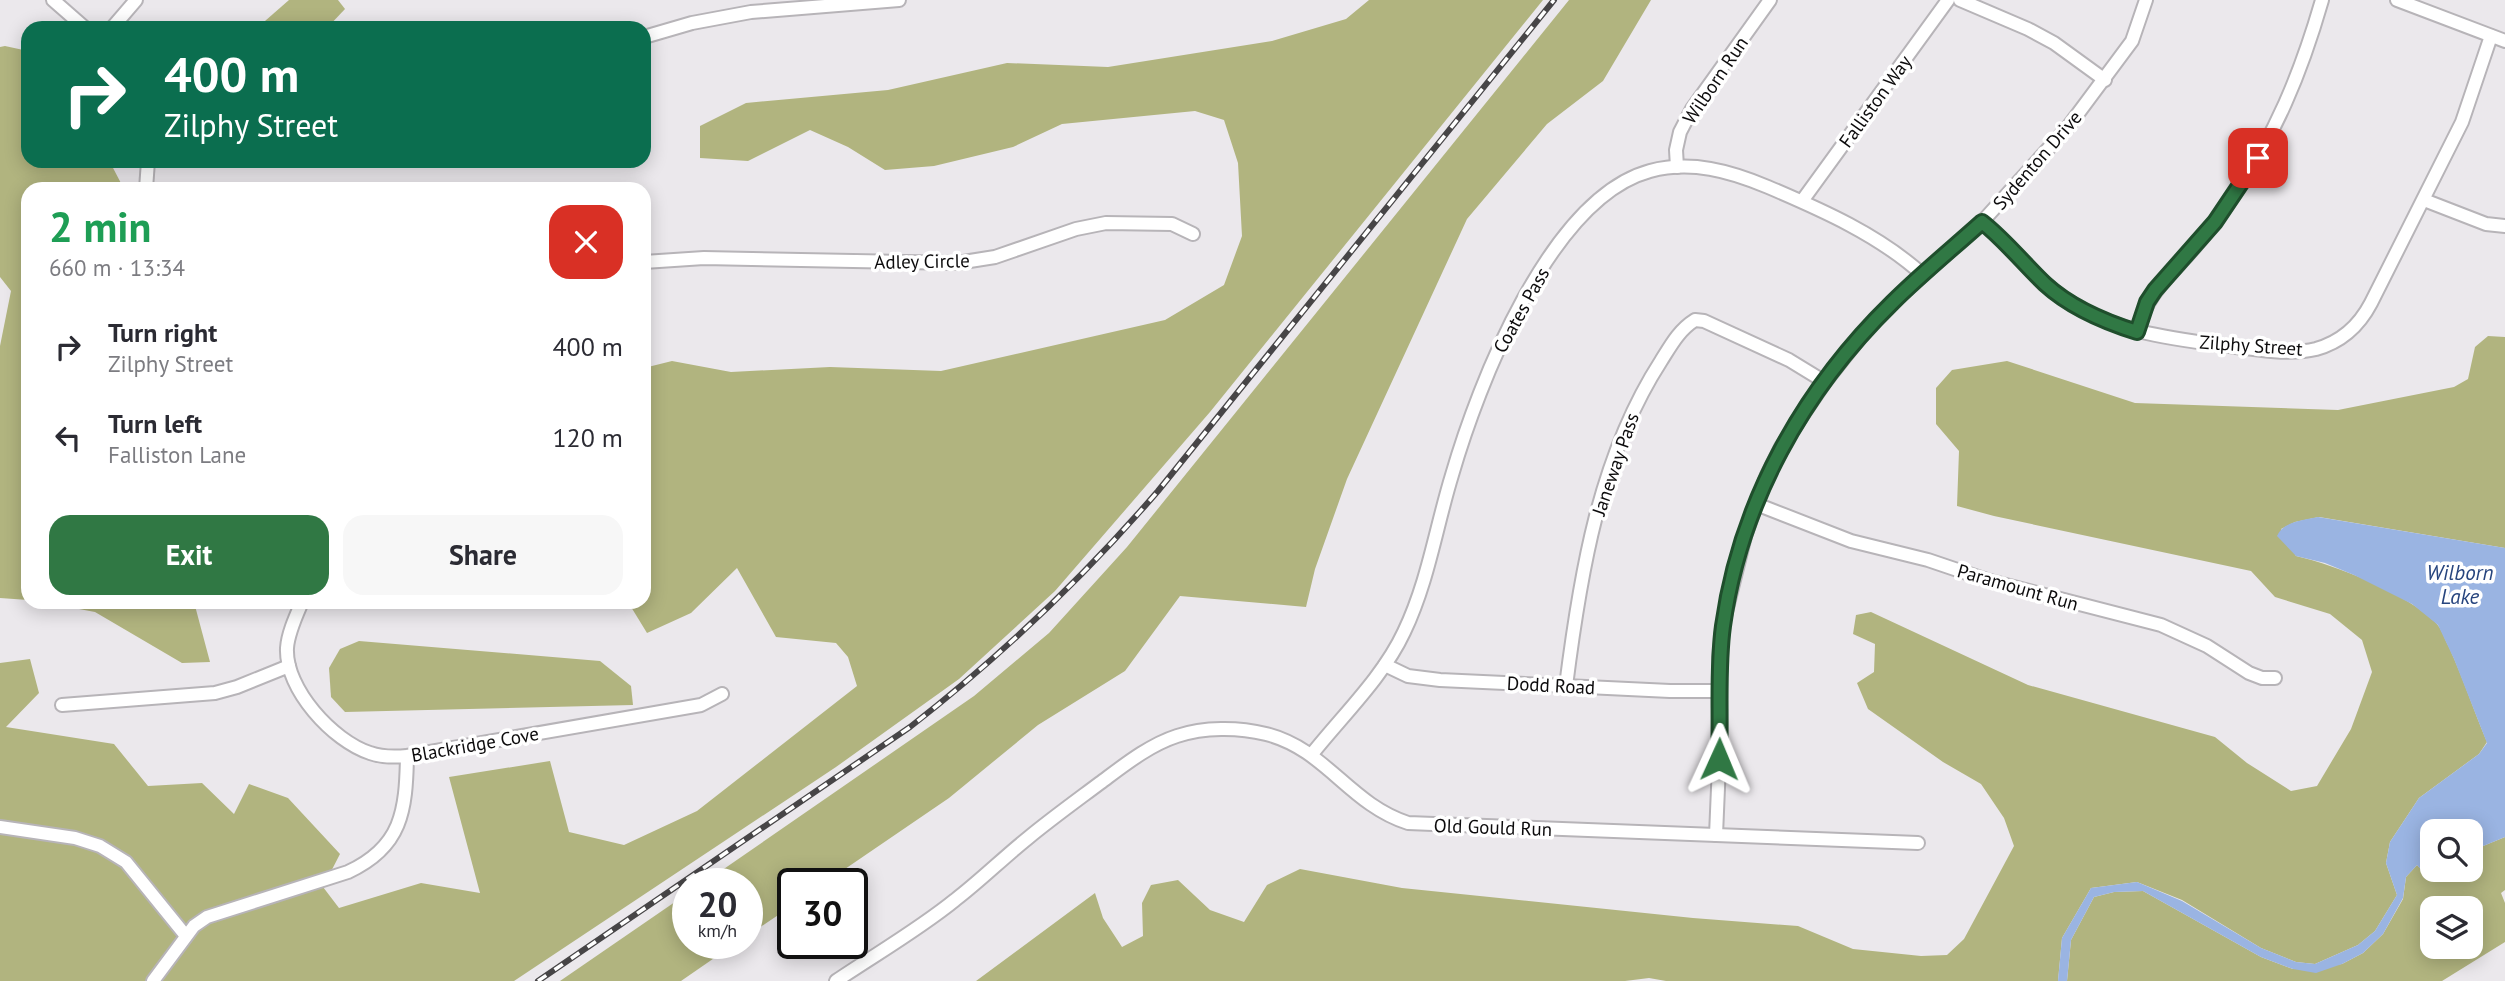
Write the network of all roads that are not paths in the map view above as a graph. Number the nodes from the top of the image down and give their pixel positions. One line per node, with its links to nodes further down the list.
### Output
1 (53, 0): 10 (street)
2 (136, 0): 11 (street)
3 (899, 0): 12 (street)
4 (1770, 0): 16 (street, Wilborn Run)
5 (1948, 0): 18 (street, Falliston Way)
6 (1960, 0): 15 (street)
7 (2146, 0): 15 (street, Sydenton Drive)
8 (2322, 0): 24 (street)
9 (2397, 0): 13 (street)
10 (77, 21)
11 (118, 21)
12 (651, 35)
13 (2491, 36): 14 (street); 17 (street, Zilphy Street)
14 (2505, 41)
15 (2105, 80): 19 (street, Sydenton Drive)
16 (1677, 167): 18 (street, Coates Pass); 28 (street, Coates Pass)
17 (2424, 200): 20 (street); 24 (street, Zilphy Street)
18 (1802, 201): 23 (street, Coates Pass)
19 (1982, 222): 23 (street, Sydenton Drive); 24 (street, Zilphy Street)
20 (2505, 226)
21 (1192, 234): 22 (street, Adley Circle)
22 (651, 262)
23 (1923, 275): 25 (street, Sydenton Drive)
24 (2137, 332)
25 (1825, 382): 26 (street, Sydenton Drive); 31 (street, Janeway Pass)
26 (1756, 504): 30 (street, Paramount Run); 32 (street, Sydenton Drive)
27 (300, 609): 29 (street)
28 (1385, 664): 31 (street, Dodd Road); 35 (street, Coates Pass)
29 (289, 666): 34 (street); 36 (street, Blackridge Cove)
30 (2274, 678)
31 (1566, 686): 32 (street, Dodd Road)
32 (1719, 691): 38 (street, Sydenton Drive)
33 (722, 694): 36 (street, Blackridge Cove)
34 (62, 705)
35 (1312, 754): 38 (street, Old Gould Run); 42 (street, Old Gould Run)
36 (407, 756): 40 (street)
37 (0, 827): 40 (street)
38 (1716, 835): 39 (street, Old Gould Run)
39 (1918, 843)
40 (186, 936): 41 (street)
41 (153, 981)
42 (836, 981)

